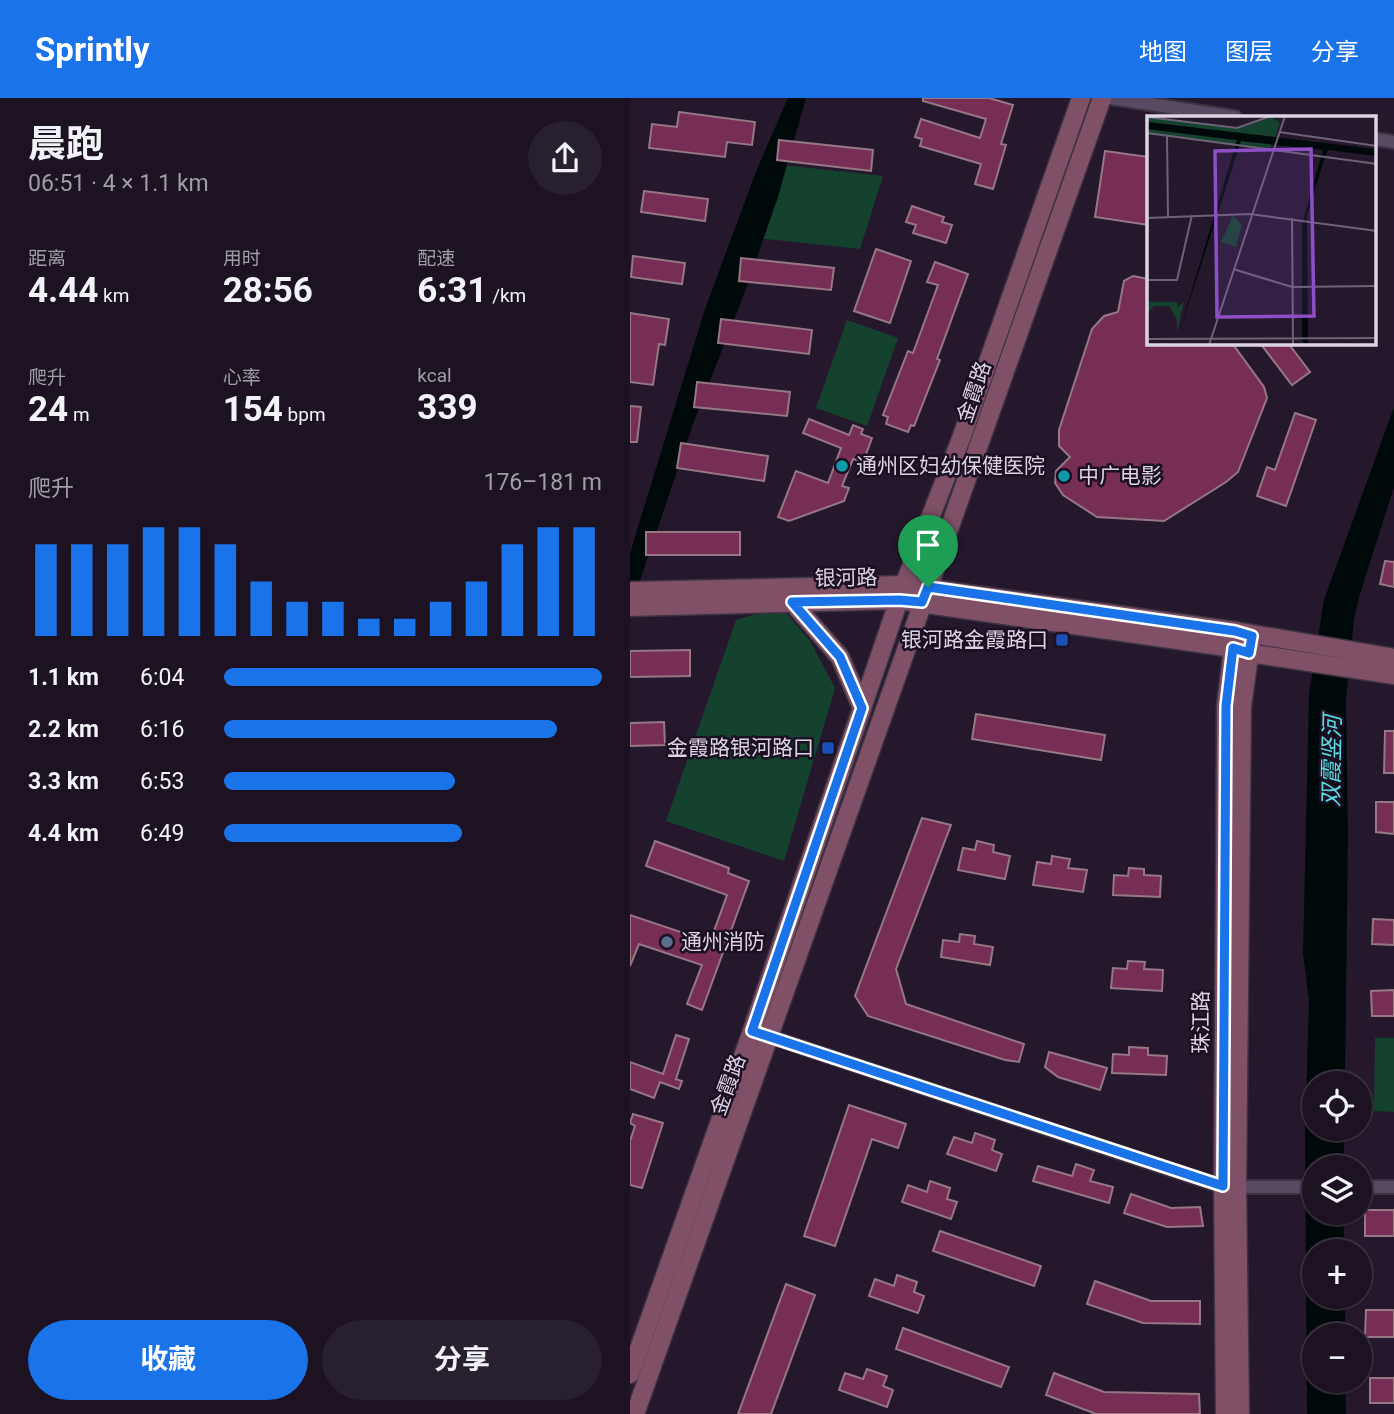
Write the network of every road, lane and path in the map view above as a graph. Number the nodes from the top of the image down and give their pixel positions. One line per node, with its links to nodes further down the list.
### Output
1 (1081, 98): 8 (main road, 金霞路)
2 (1102, 98): 9 (main road, 金霞路)
3 (1111, 98): 4 (street)
4 (1228, 116)
5 (1376, 139): 6 (street)
6 (1394, 142)
7 (630, 591): 8 (main road, 银河路)
8 (902, 592): 9 (main road, 银河路); 10 (main road, 银河路); 14 (main road, 金霞路)
9 (925, 595): 12 (main road, 银河路); 16 (main road, 金霞路)
10 (792, 602): 11 (main road, 银河路); 14 (main road)
11 (630, 607)
12 (1242, 642): 13 (main road, 银河路); 17 (main road, 珠江路)
13 (1385, 665)
14 (862, 708): 15 (main road, 金霞路)
15 (752, 1031): 16 (street); 21 (main road, 金霞路)
16 (770, 1037): 17 (street); 22 (main road, 金霞路)
17 (1230, 1186): 18 (street); 23 (main road, 珠江路); 24 (main road, 珠江路)
18 (1302, 1186)
19 (1372, 1187): 20 (street)
20 (1394, 1187)
21 (630, 1374)
22 (635, 1414)
23 (1225, 1414)
24 (1240, 1414)

